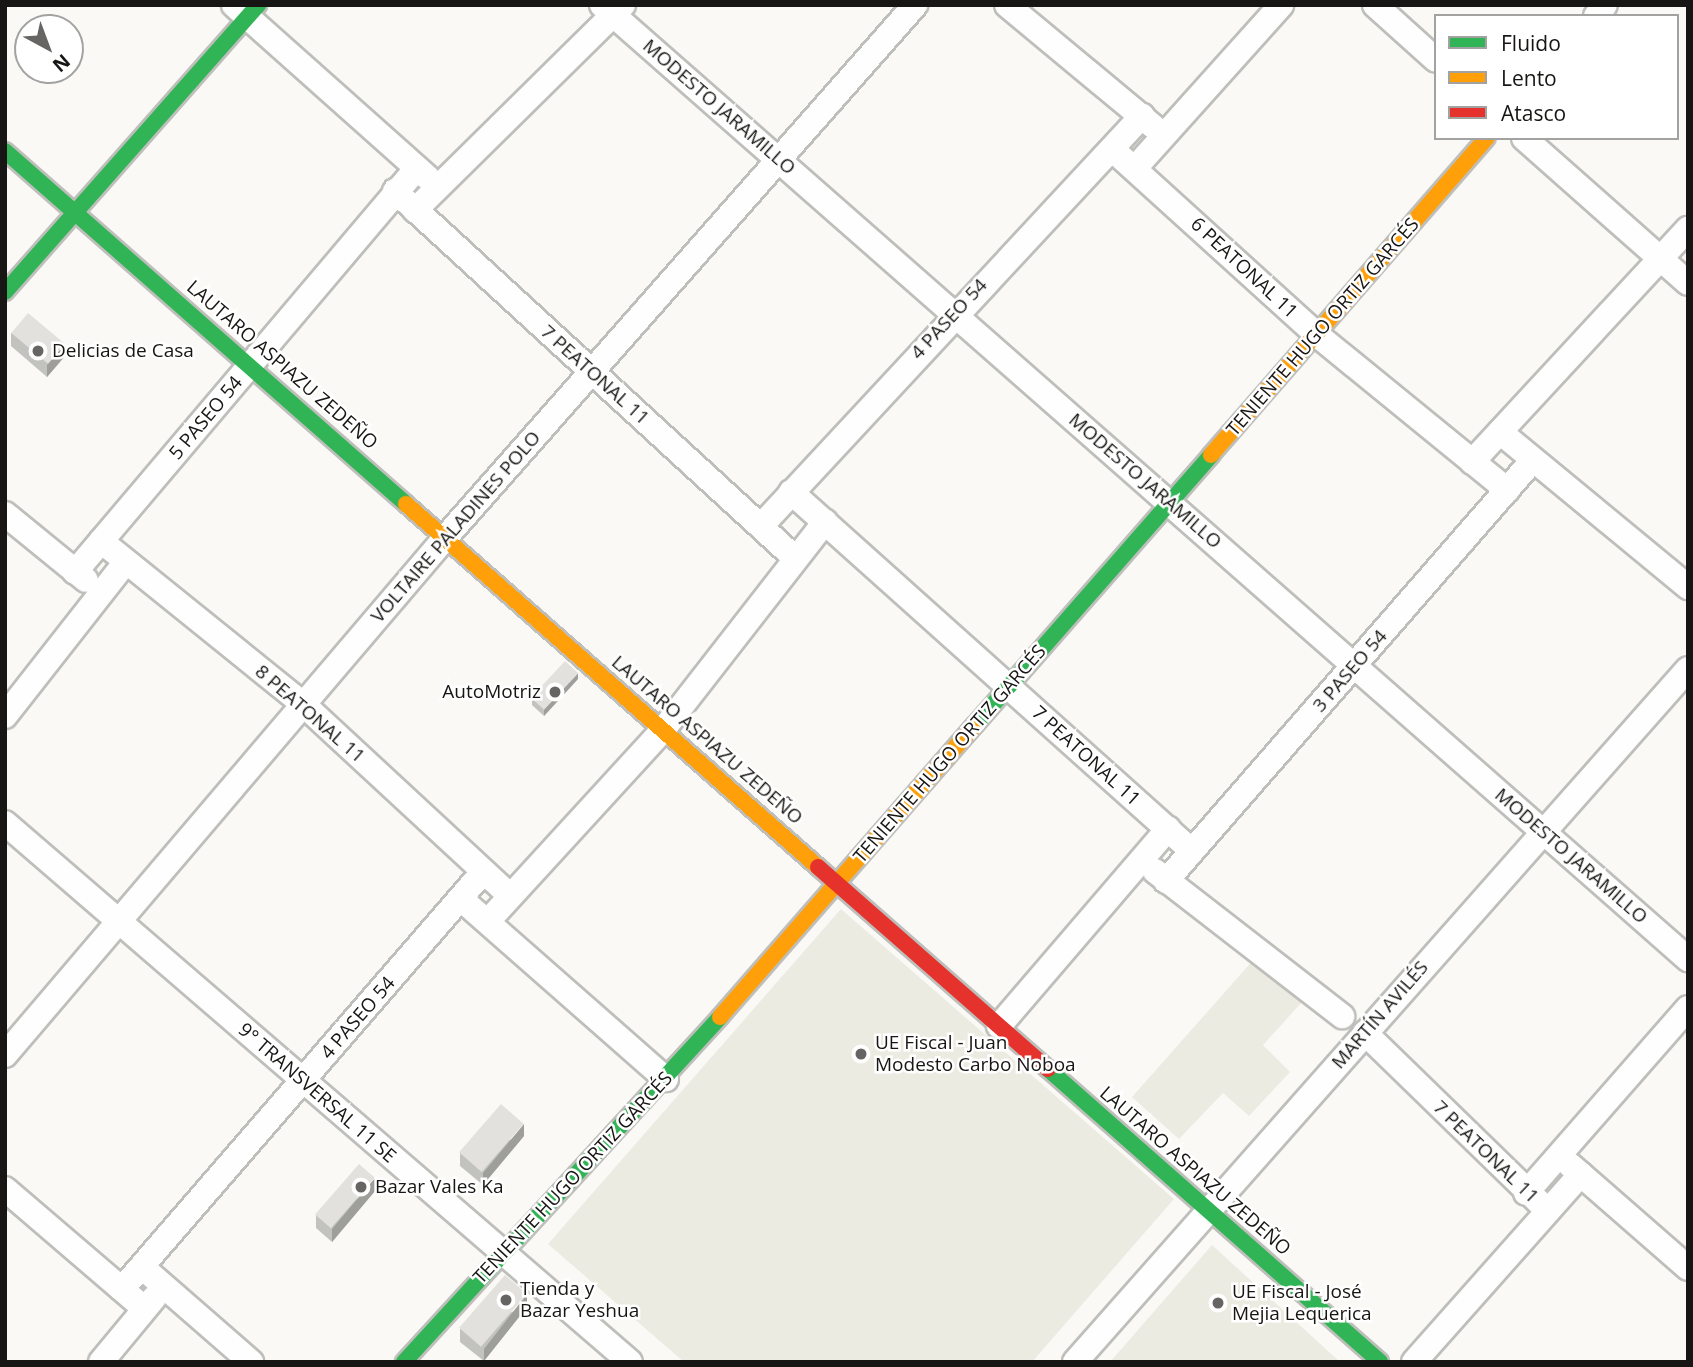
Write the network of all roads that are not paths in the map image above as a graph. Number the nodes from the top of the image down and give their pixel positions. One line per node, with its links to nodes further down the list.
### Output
1 (915, 5): 14 (street, VOLTAIRE PALADINES POLO)
2 (1007, 5): 8 (street)
3 (1281, 5): 9 (street)
4 (1375, 5): 7 (street)
5 (247, 9): 15 (street); 20 (street)
6 (613, 9): 14 (street, MODESTO JARAMILLO); 17 (street)
7 (1434, 58)
8 (1142, 116): 9 (street); 12 (street, 4 PASEO 54)
9 (1163, 136): 16 (street)
10 (1485, 140): 26 (street, TENIENTE HUGO ORTIZ GARCÉS)
11 (1526, 140): 22 (street)
12 (1112, 149): 16 (street, 6 PEATONAL 11); 25 (street, 4 PASEO 54)
13 (5, 151): 20 (street, LAUTARO ASPIAZU ZEDEÑO)
14 (780, 159): 25 (street, MODESTO JARAMILLO); 28 (street, VOLTAIRE PALADINES POLO)
15 (417, 167): 17 (street); 18 (street, 5 PASEO 54)
16 (1135, 168): 26 (street, 6 PEATONAL 11)
17 (438, 186): 19 (street)
18 (395, 191): 19 (street, 7 PEATONAL 11); 27 (street, 5 PASEO 54)
19 (415, 210): 28 (street, 7 PEATONAL 11)
20 (75, 213): 24 (street); 27 (street, LAUTARO ASPIAZU ZEDEÑO)
21 (1688, 229): 22 (street)
22 (1660, 259): 23 (street); 29 (street)
23 (1688, 283)
24 (5, 292)
25 (954, 312): 33 (street, 4 PASEO 54); 34 (street, MODESTO JARAMILLO)
26 (1316, 334): 31 (street, 6 PEATONAL 11); 34 (street, TENIENTE HUGO ORTIZ GARCÉS)
27 (251, 365): 38 (street, LAUTARO ASPIAZU ZEDEÑO); 39 (street, 5 PASEO 54)
28 (592, 372): 37 (street, 7 PEATONAL 11); 38 (street, VOLTAIRE PALADINES POLO)
29 (1500, 432): 30 (street); 31 (street)
30 (1532, 461): 32 (street, 3 PASEO 54); 43 (street)
31 (1472, 462): 32 (street, 6 PEATONAL 11)
32 (1507, 490): 45 (street, 3 PASEO 54)
33 (791, 492): 36 (street, 7 PEATONAL 11); 37 (street, 4 PASEO 54)
34 (1169, 502): 45 (street, MODESTO JARAMILLO); 47 (street, TENIENTE HUGO ORTIZ GARCÉS)
35 (5, 514): 42 (street)
36 (825, 522): 40 (street); 47 (street, 7 PEATONAL 11)
37 (761, 526): 40 (street, 7 PEATONAL 11)
38 (445, 538): 48 (street, VOLTAIRE PALADINES POLO); 50 (street, LAUTARO ASPIAZU ZEDEÑO)
39 (101, 541): 41 (street, 8 PEATONAL 11); 42 (street, 5 PASEO 54)
40 (795, 558): 50 (street)
41 (125, 563): 44 (street); 48 (street, 8 PEATONAL 11)
42 (75, 572): 44 (street)
43 (1688, 587)
44 (99, 591): 49 (street)
45 (1354, 666): 53 (street, MODESTO JARAMILLO); 54 (street, 3 PASEO 54)
46 (1688, 669): 53 (street, MARTÍN AVILÉS)
47 (1008, 687): 52 (street, 7 PEATONAL 11); 58 (street, TENIENTE HUGO ORTIZ GARCÉS)
48 (303, 704): 56 (street, 8 PEATONAL 11); 61 (street, VOLTAIRE PALADINES POLO)
49 (5, 716)
50 (663, 730): 58 (street, LAUTARO ASPIAZU ZEDEÑO); 59 (street)
51 (5, 823): 61 (street, 9° TRANSVERSAL 11 SE)
52 (1168, 829): 54 (street, 7 PEATONAL 11); 55 (street)
53 (1541, 829): 63 (street, MODESTO JARAMILLO); 67 (street, MARTÍN AVILÉS)
54 (1192, 851): 57 (street, 3 PASEO 54)
55 (1142, 859): 57 (street); 66 (street)
56 (483, 872): 59 (street, 8 PEATONAL 11); 60 (street, 4 PASEO 54)
57 (1166, 881): 65 (street)
58 (837, 883): 66 (street, LAUTARO ASPIAZU ZEDEÑO); 69 (street, TENIENTE HUGO ORTIZ GARCÉS)
59 (510, 896): 62 (street)
60 (461, 899): 62 (street); 70 (street, 4 PASEO 54)
61 (119, 921): 68 (street, VOLTAIRE PALADINES POLO); 70 (street, 9° TRANSVERSAL 11 SE)
62 (488, 921): 69 (street)
63 (1688, 959)
64 (1688, 1008): 71 (street)
65 (1342, 1016)
66 (999, 1026): 75 (street, LAUTARO ASPIAZU ZEDEÑO)
67 (1365, 1033): 74 (street, 7 PEATONAL 11); 75 (street, MARTÍN AVILÉS)
68 (5, 1055)
69 (666, 1079): 77 (street, TENIENTE HUGO ORTIZ GARCÉS)
70 (302, 1082): 77 (street, 9° TRANSVERSAL 11 SE); 78 (street, 4 PASEO 54)
71 (1559, 1155): 72 (street); 74 (street)
72 (1581, 1174): 76 (street); 79 (street)
73 (5, 1189): 81 (street)
74 (1526, 1193): 76 (street, 7 PEATONAL 11)
75 (1208, 1210): 87 (street, MARTÍN AVILÉS); 88 (street, LAUTARO ASPIAZU ZEDEÑO)
76 (1548, 1212): 89 (street)
77 (504, 1252): 85 (street, TENIENTE HUGO ORTIZ GARCÉS); 86 (street, 9° TRANSVERSAL 11 SE)
78 (142, 1267): 80 (street); 81 (street, 4 PASEO 54)
79 (1688, 1268)
80 (165, 1287): 82 (street); 84 (street)
81 (122, 1289): 82 (street)
82 (145, 1308): 83 (street)
83 (100, 1362)
84 (251, 1362)
85 (404, 1362)
86 (630, 1362)
87 (1075, 1362)
88 (1380, 1362)
89 (1414, 1362)

